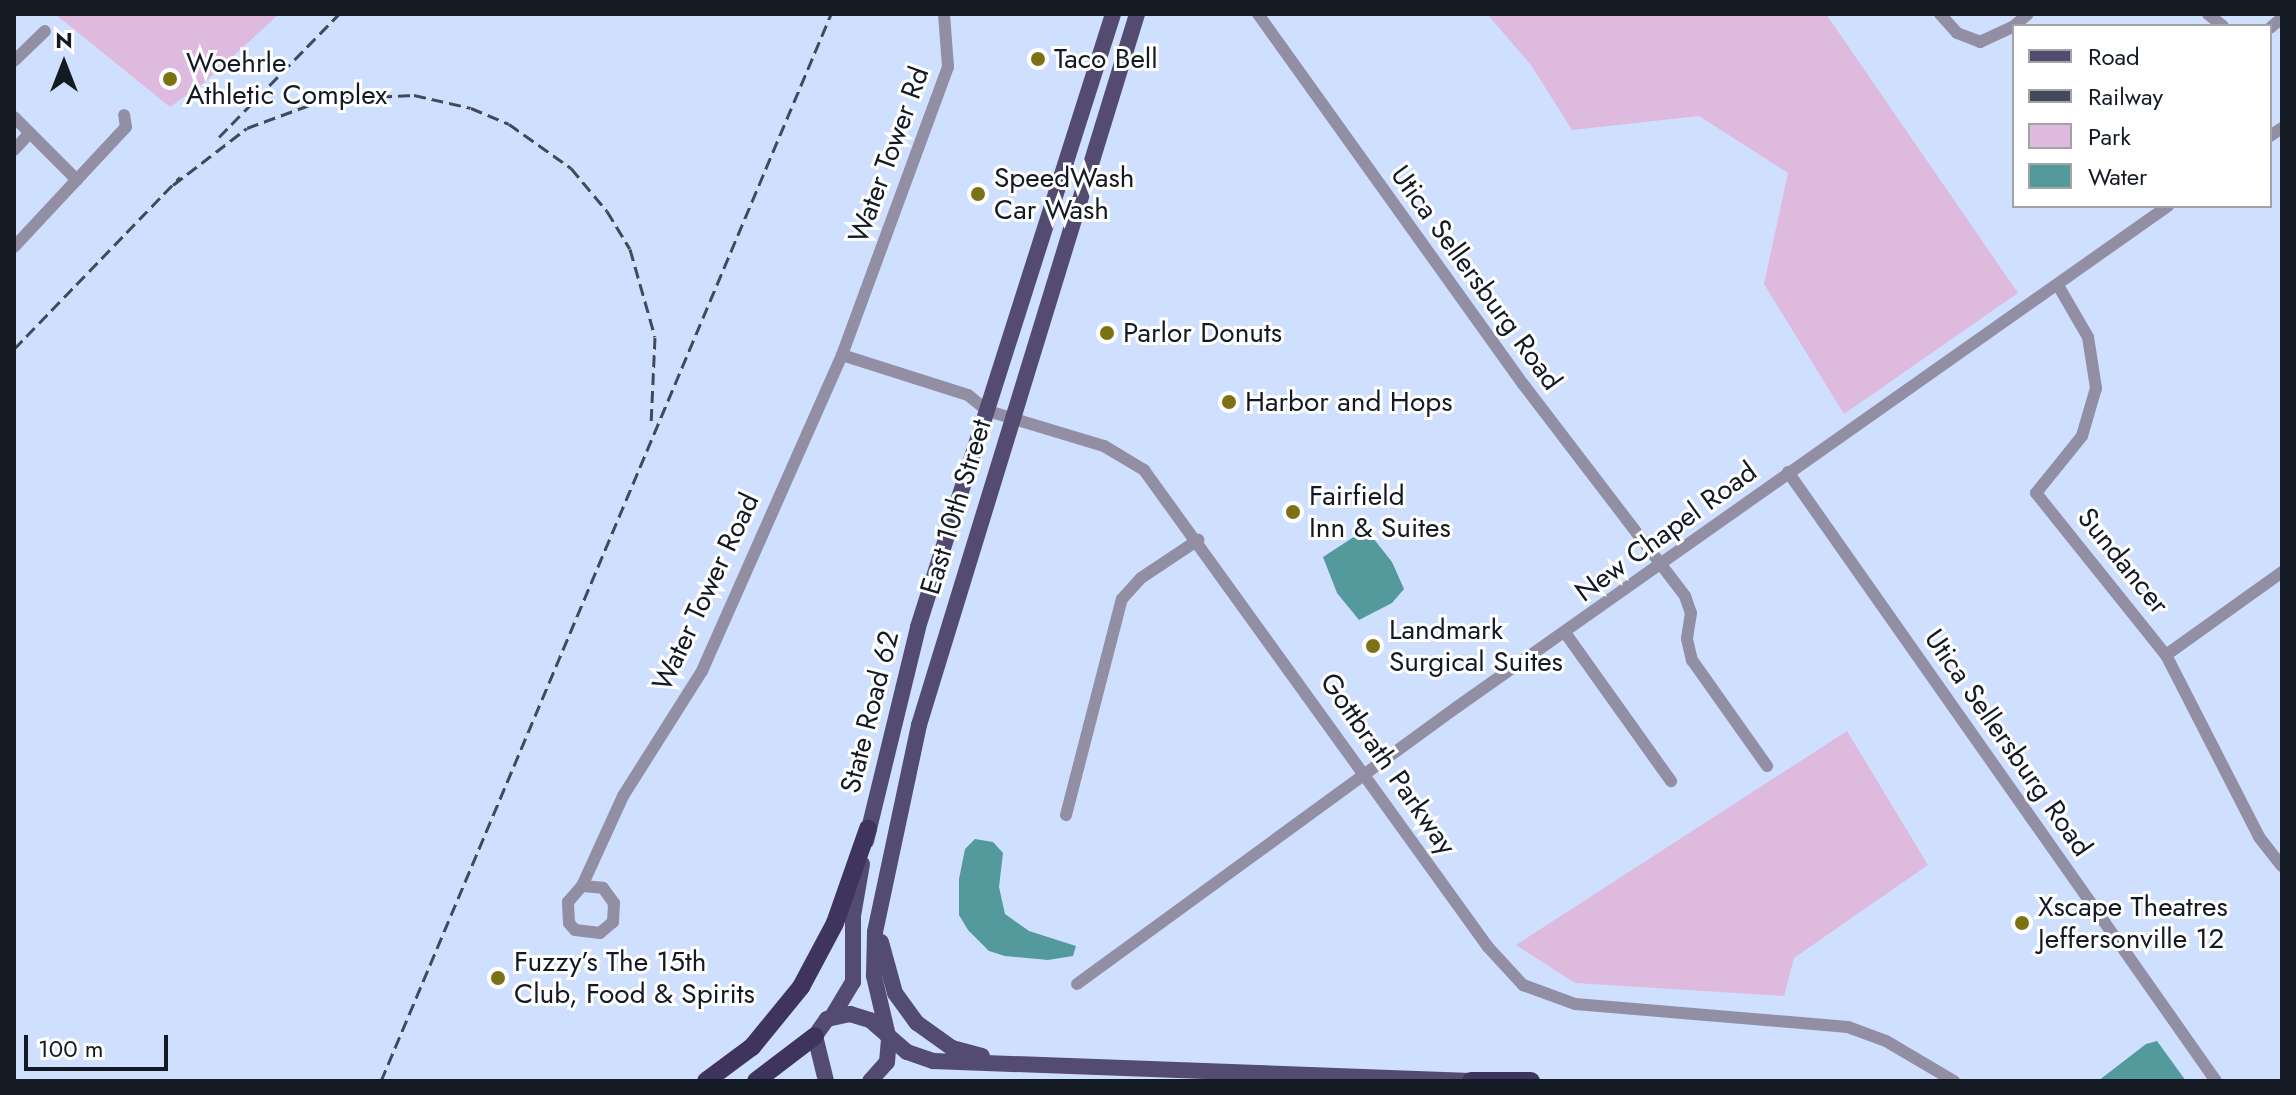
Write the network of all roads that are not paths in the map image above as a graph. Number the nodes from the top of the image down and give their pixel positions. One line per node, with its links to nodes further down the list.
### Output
1 (944, 14): 17 (street, Water Tower Rd)
2 (1113, 14): 19 (main road, State Road 62)
3 (1137, 14): 20 (main road, East 10th Street)
4 (1258, 14): 23 (street, Utica Sellersburg Road)
5 (1940, 14): 6 (street)
6 (2012, 27)
7 (45, 31): 8 (street)
8 (14, 61)
9 (124, 115): 13 (street)
10 (14, 117): 11 (street)
11 (30, 133): 12 (street); 13 (street)
12 (14, 150)
13 (77, 180): 15 (street)
14 (2165, 208): 16 (street, New Chapel Road)
15 (14, 247)
16 (2059, 287): 21 (street, New Chapel Road); 26 (street, Sundancer)
17 (858, 311): 18 (street, Water Tower Road)
18 (842, 355): 19 (street, Gottbrath Parkway); 33 (street, Water Tower Road)
19 (988, 411): 20 (street, Gottbrath Parkway); 31 (main road, State Road 62)
20 (1011, 418): 22 (street, Gottbrath Parkway); 34 (main road, East 10th Street)
21 (1788, 472): 23 (street, New Chapel Road); 47 (street, Utica Sellersburg Road)
22 (1198, 540): 28 (street, Gottbrath Parkway); 30 (street)
23 (1659, 568): 25 (street, New Chapel Road); 27 (street, Utica Sellersburg Road)
24 (2282, 572): 26 (street)
25 (1566, 634): 28 (street, New Chapel Road); 29 (street)
26 (2166, 655): 32 (street, Sundancer)
27 (1767, 766)
28 (1365, 773): 35 (street, New Chapel Road); 46 (street, Gottbrath Parkway)
29 (1671, 781)
30 (1066, 815)
31 (868, 829): 36 (main road); 40 (highway)
32 (2282, 866)
33 (582, 886): 33 (street, Water Tower Road)
34 (879, 912): 37 (main road, East 10th Street); 39 (main road)
35 (1077, 984)
36 (833, 1015): 37 (main road); 38 (main road)
37 (888, 1032): 39 (main road); 43 (main road)
38 (815, 1036): 41 (highway); 42 (main road)
39 (995, 1061): 44 (main road)
40 (706, 1081)
41 (756, 1081)
42 (826, 1081)
43 (870, 1081)
44 (1471, 1081): 45 (highway)
45 (1531, 1081)
46 (1954, 1081)
47 (2216, 1081)

